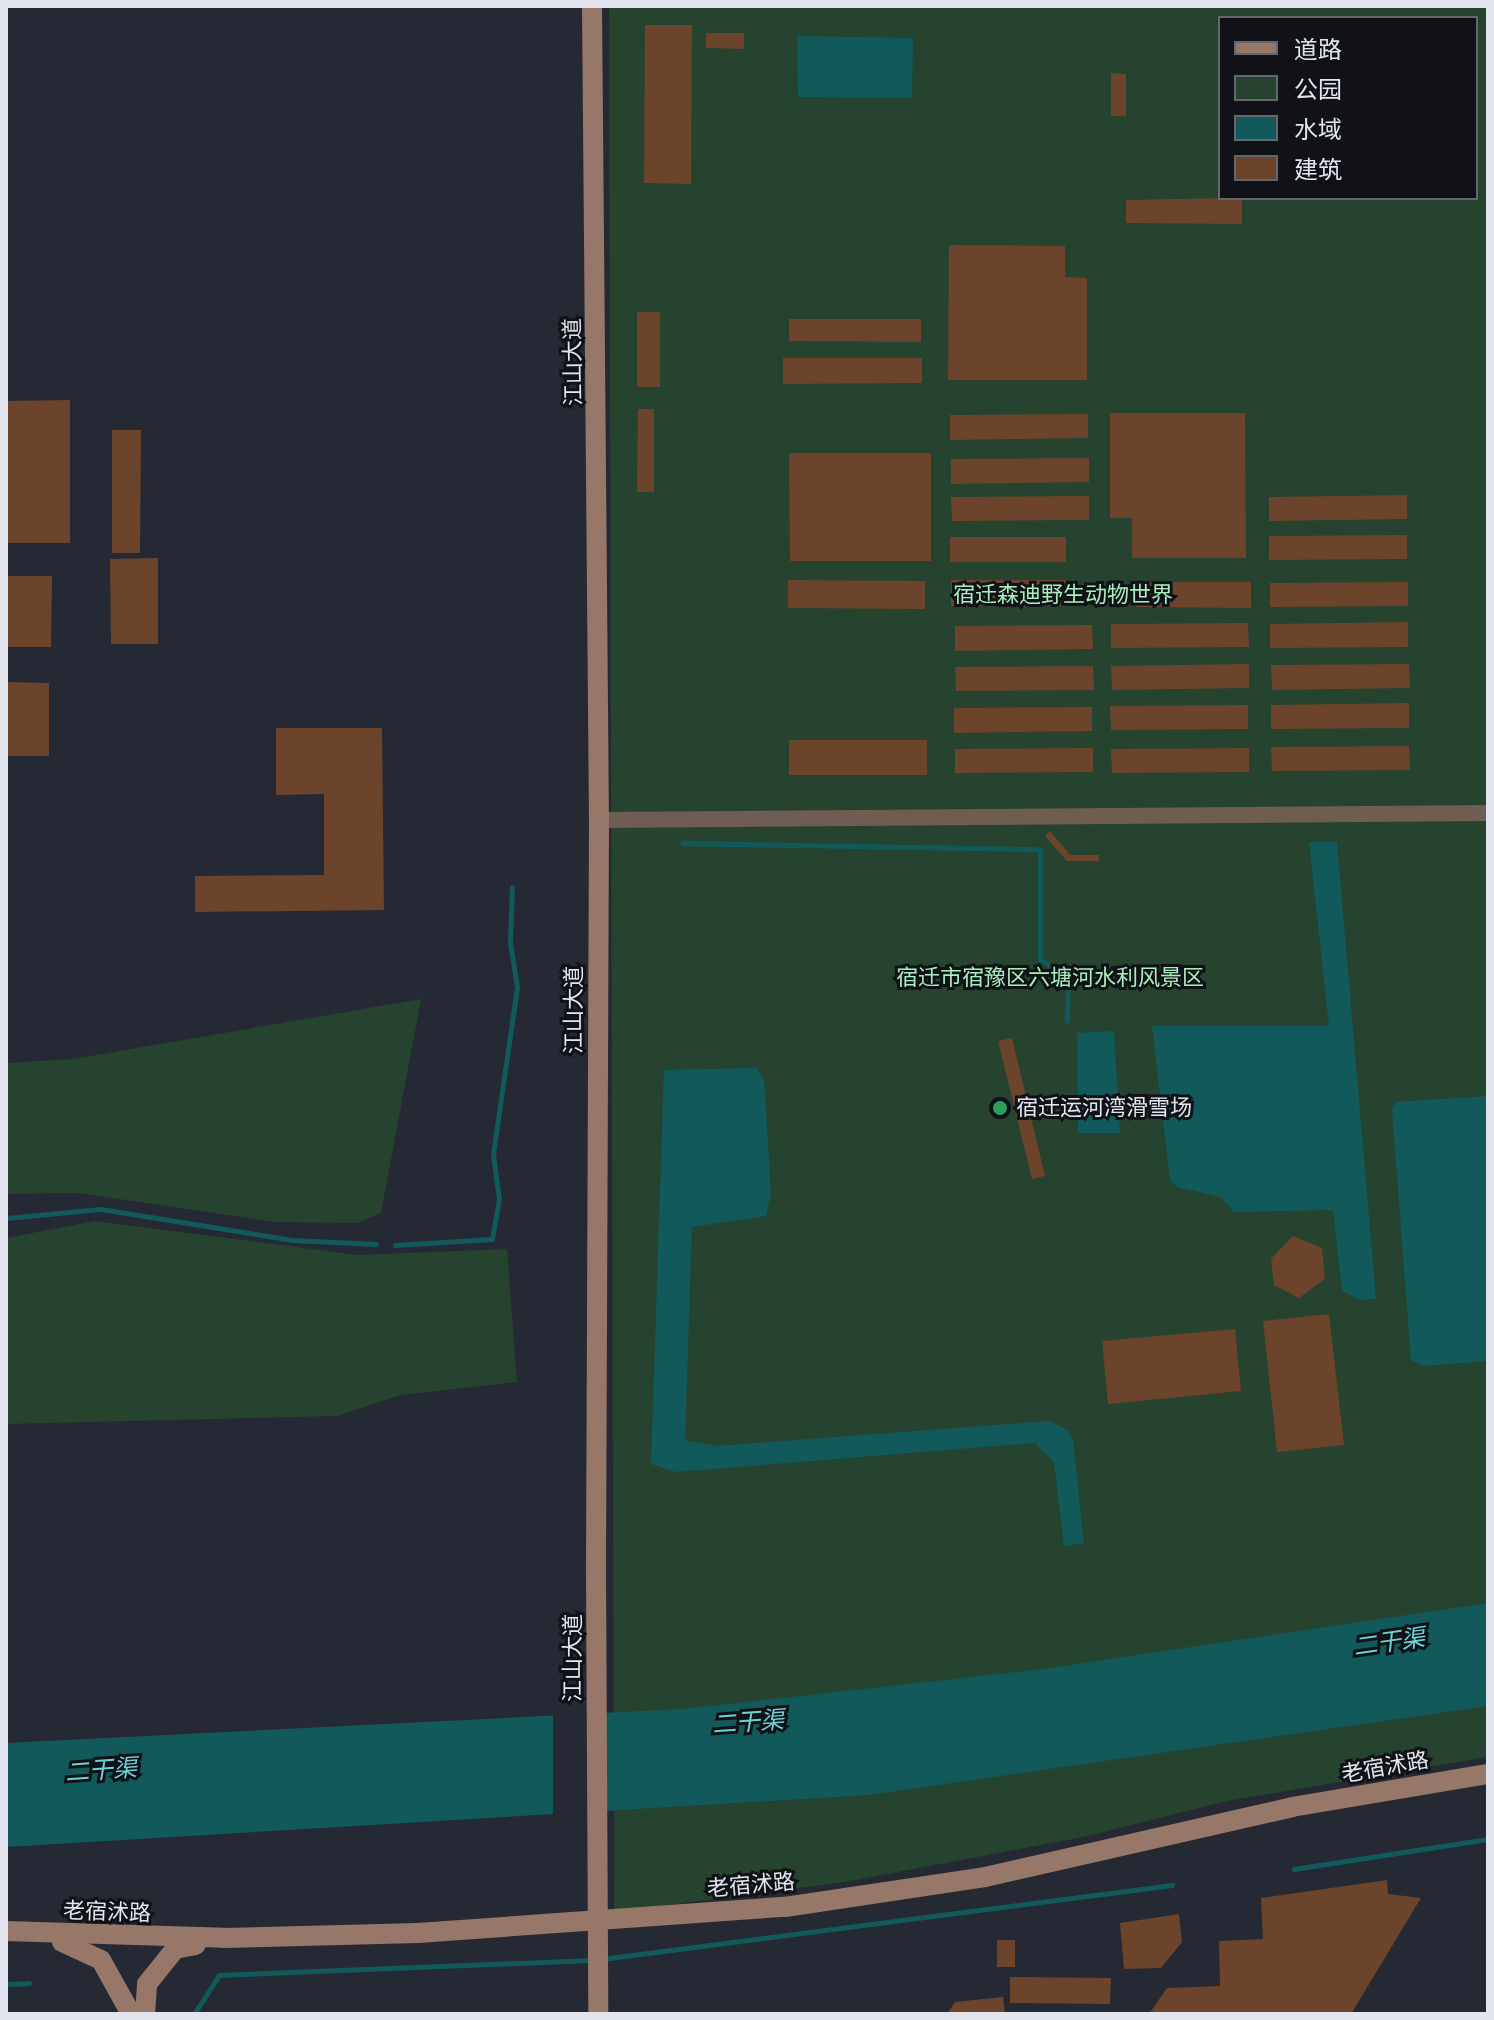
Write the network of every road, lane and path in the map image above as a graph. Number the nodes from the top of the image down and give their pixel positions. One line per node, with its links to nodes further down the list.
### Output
1 (592, 6): 3 (main road, 江山大道)
2 (1488, 813): 3 (street)
3 (599, 820): 9 (main road, 江山大道, bridge)
4 (1488, 1774): 7 (main road, 老宿沭路)
5 (6, 1931): 6 (main road, 老宿沭路); 8 (main road)
6 (91, 1937): 7 (main road, 老宿沭路); 8 (main road)
7 (224, 1938): 8 (main road)
8 (140, 2013)
9 (598, 2014)

